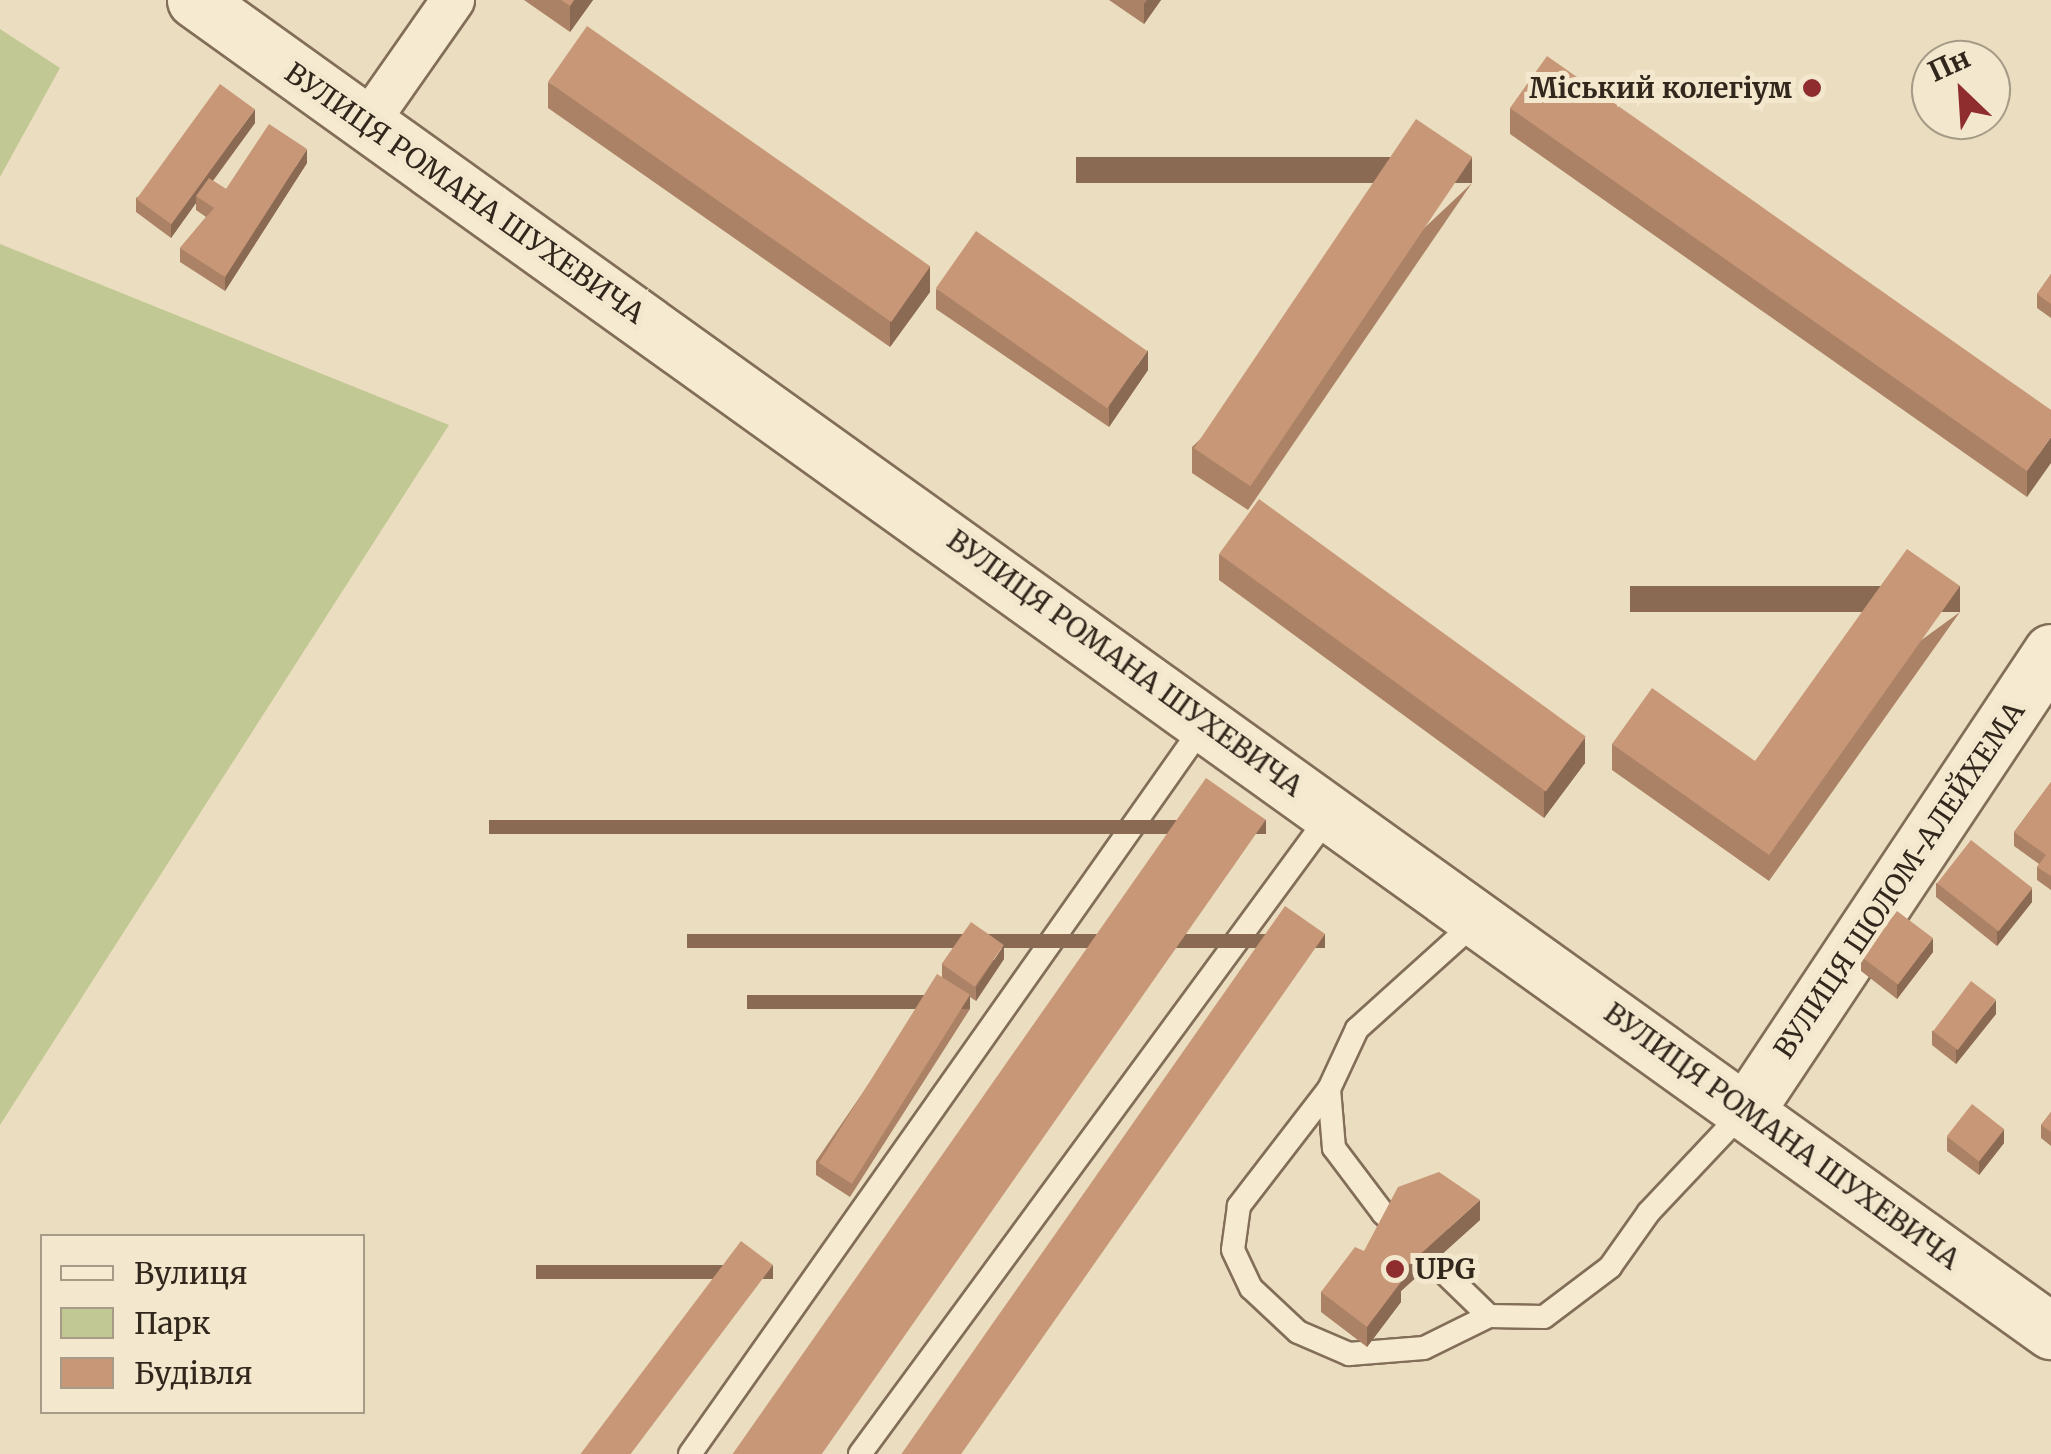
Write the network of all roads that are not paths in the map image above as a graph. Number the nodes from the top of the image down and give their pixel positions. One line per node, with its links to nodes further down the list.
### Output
1 (195, 0): 3 (street, ВУЛИЦЯ РОМАНА ШУХЕВИЧА)
2 (452, 0): 3 (street)
3 (367, 123): 5 (street, ВУЛИЦЯ РОМАНА ШУХЕВИЧА)
4 (2051, 652): 9 (street, ВУЛИЦЯ ШОЛОМ-АЛЕЙХЕМА)
5 (1208, 720): 6 (street, ВУЛИЦЯ РОМАНА ШУХЕВИЧА); 12 (lane)
6 (1331, 813): 7 (street, ВУЛИЦЯ РОМАНА ШУХЕВИЧА); 13 (lane)
7 (1481, 918): 8 (lane); 9 (street, ВУЛИЦЯ РОМАНА ШУХЕВИЧА)
8 (1329, 1090): 10 (lane); 10 (lane)
9 (1746, 1109): 10 (lane); 11 (street, ВУЛИЦЯ РОМАНА ШУХЕВИЧА)
10 (1489, 1316)
11 (2051, 1330)
12 (690, 1454)
13 (860, 1454)

